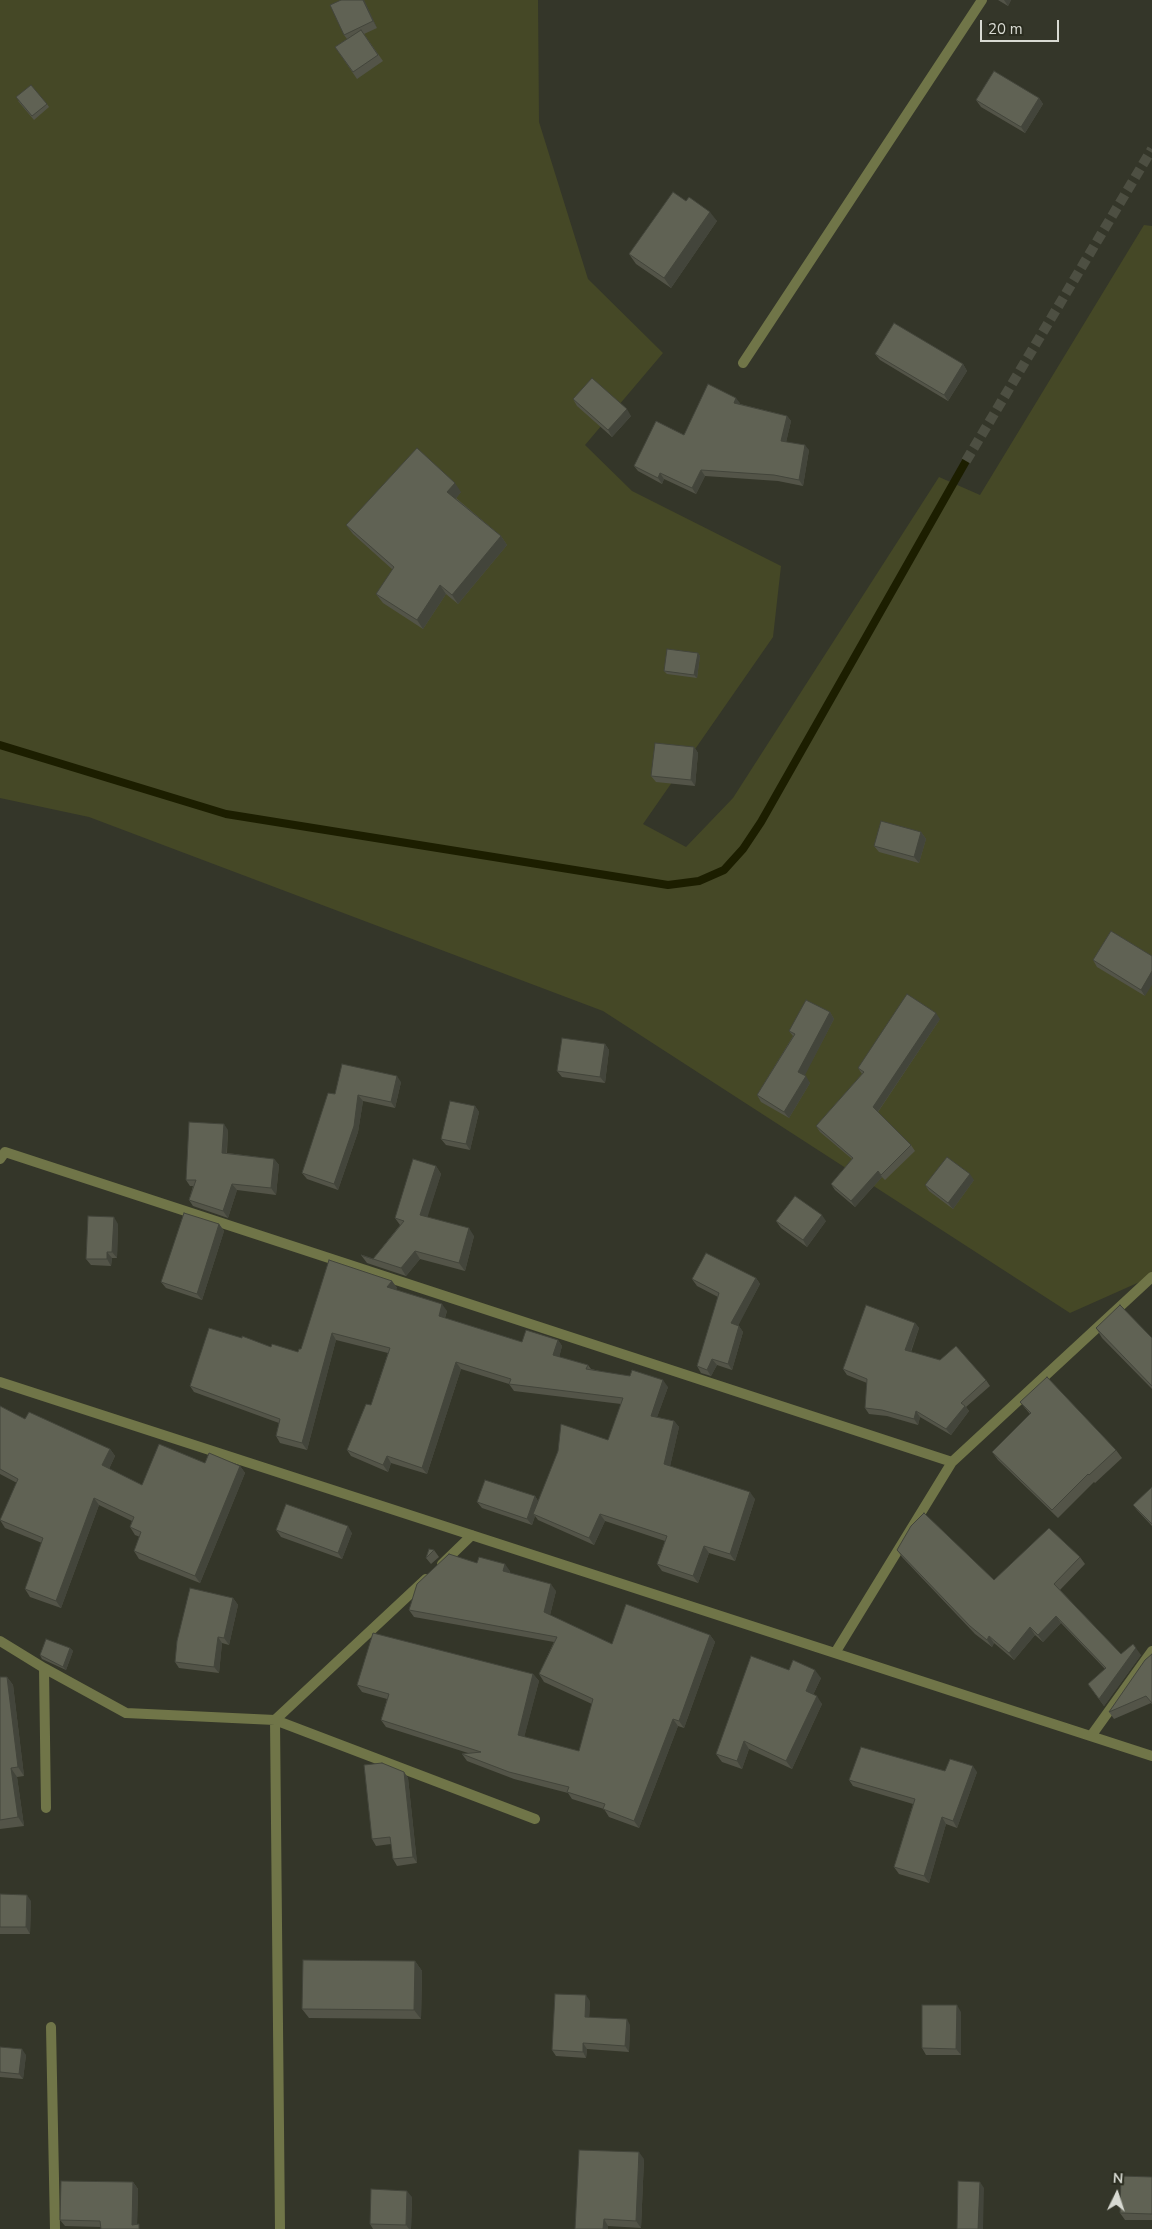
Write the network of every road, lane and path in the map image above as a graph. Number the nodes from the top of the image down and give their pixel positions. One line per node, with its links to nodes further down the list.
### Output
1 (982, 0): 2 (street)
2 (743, 363)
3 (0, 1159): 6 (street)
4 (1152, 1277): 6 (street)
5 (0, 1382): 7 (street)
6 (952, 1462): 10 (street)
7 (472, 1536): 10 (street); 12 (street)
8 (0, 1641): 11 (street)
9 (1152, 1651): 13 (street)
10 (835, 1654): 13 (street)
11 (44, 1668): 12 (street); 15 (street)
12 (275, 1720): 16 (street); 19 (street)
13 (1091, 1736): 14 (street)
14 (1152, 1756)
15 (46, 1808)
16 (535, 1818)
17 (51, 2027): 18 (street)
18 (54, 2229)
19 (280, 2229)

